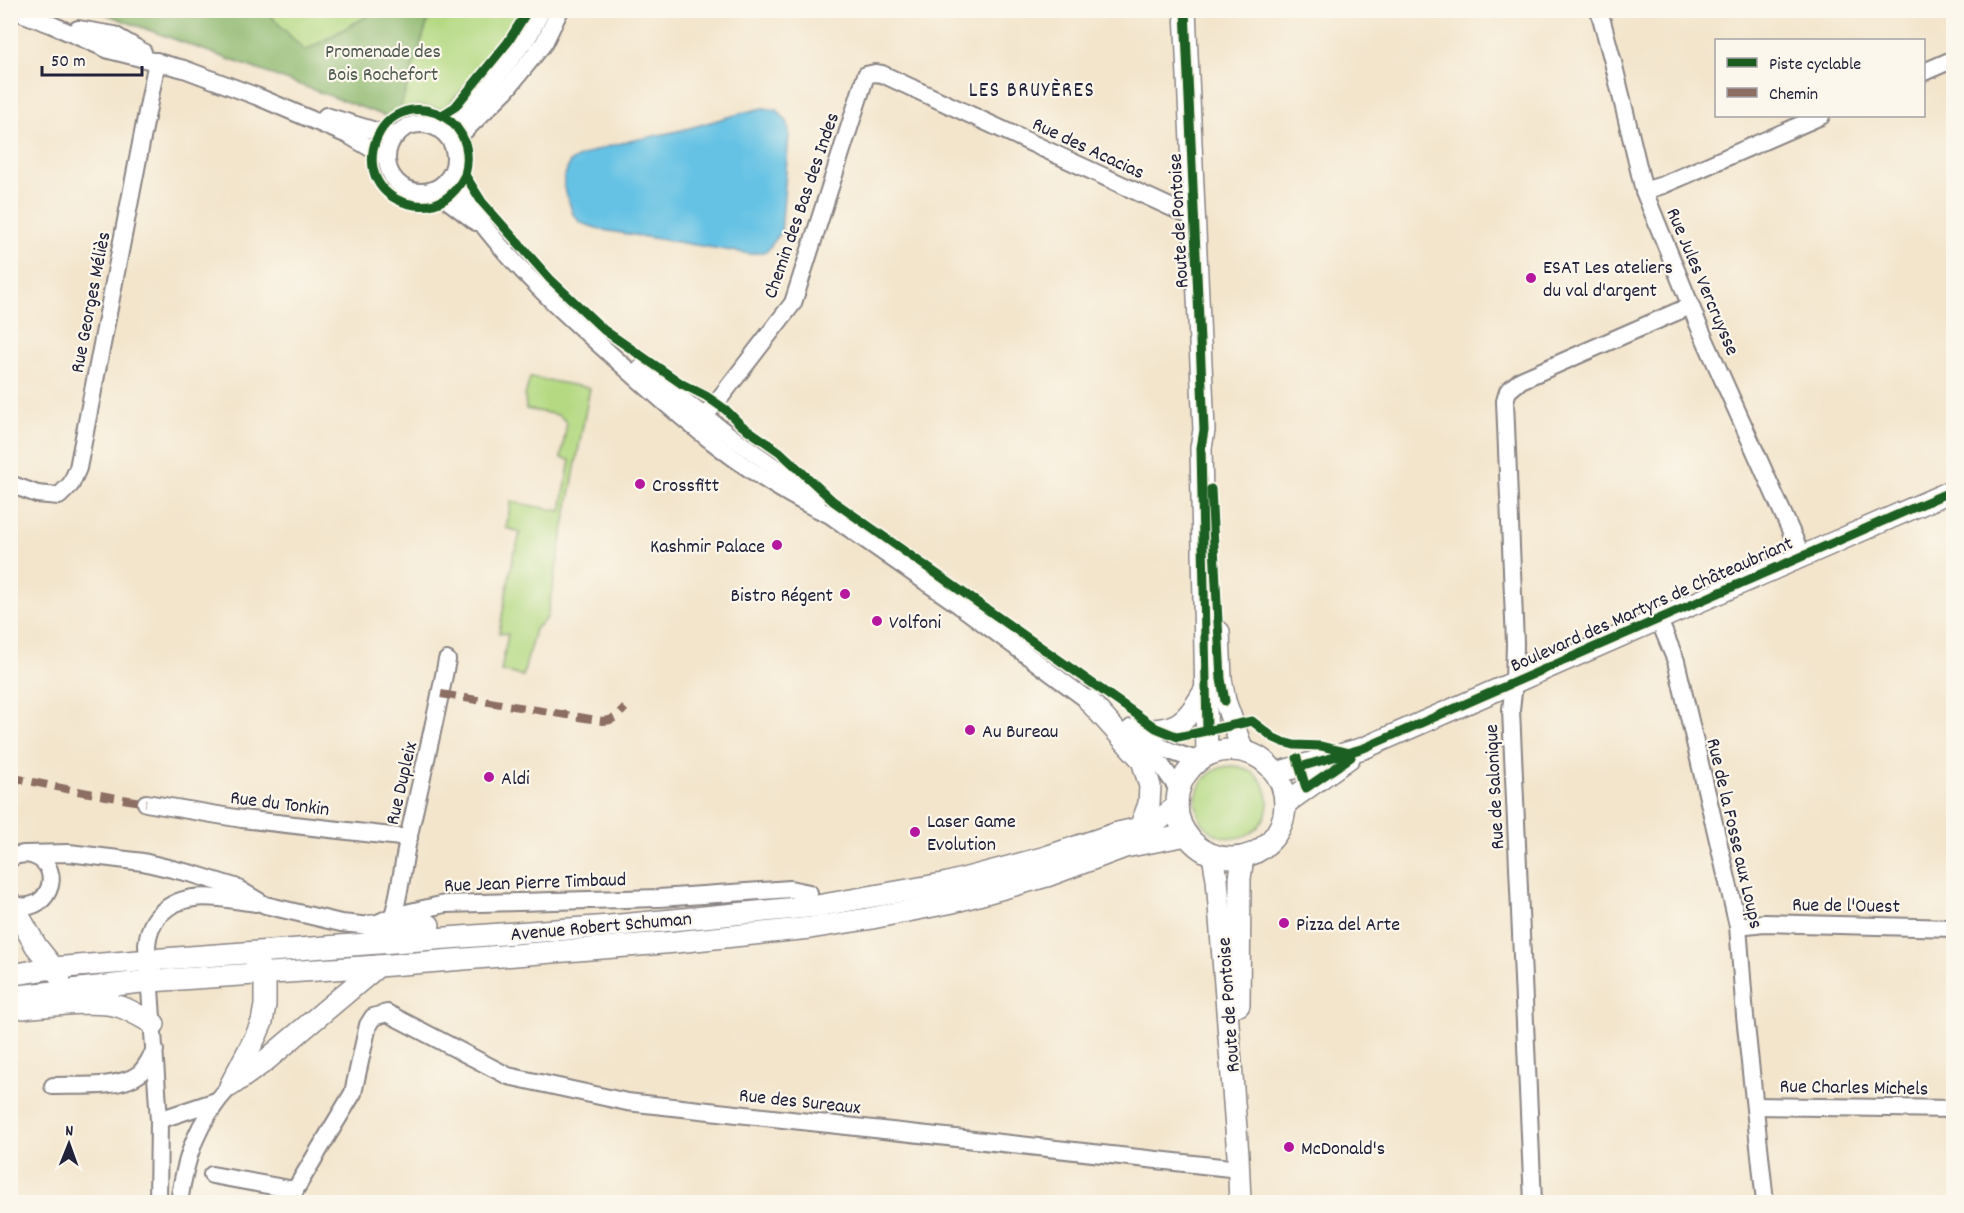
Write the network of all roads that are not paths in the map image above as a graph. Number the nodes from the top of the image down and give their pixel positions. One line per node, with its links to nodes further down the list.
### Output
1 (14, 10): 7 (street)
2 (542, 10): 13 (street)
3 (560, 10): 13 (street)
4 (1185, 10): 18 (main road, Route de Pontoise)
5 (1599, 10): 17 (street, Rue Jules Vercruysse)
6 (1953, 59): 8 (street)
7 (157, 61): 10 (street); 23 (street, Rue Georges Méliès)
8 (1925, 71)
9 (866, 75): 18 (street, Rue des Acacias); 21 (street, Chemin des Bas des Indes)
10 (256, 96): 12 (street); 14 (street)
11 (1819, 117): 17 (street)
12 (397, 135): 13 (street); 14 (street)
13 (447, 137): 15 (street)
14 (387, 158): 16 (street)
15 (450, 177): 16 (street); 19 (street)
16 (434, 190): 19 (street)
17 (1644, 191): 20 (street, Rue Jules Vercruysse)
18 (1196, 219): 22 (main road, Route de Pontoise)
19 (487, 230): 21 (street)
20 (1690, 306): 25 (street, Rue Jules Vercruysse); 28 (street, Rue de Salonique)
21 (700, 422): 30 (street)
22 (1204, 430): 29 (main road, Route de Pontoise); 33 (main road, Route de Pontoise)
23 (10, 484)
24 (1953, 490): 25 (main road, Boulevard des Martyrs de Châteaubriant)
25 (1802, 556): 26 (main road, Boulevard des Martyrs de Châteaubriant)
26 (1659, 620): 28 (main road, Boulevard des Martyrs de Châteaubriant); 51 (street, Rue de la Fosse aux Loups)
27 (447, 660): 41 (street, Rue Dupleix)
28 (1514, 683): 32 (main road, Boulevard des Martyrs de Châteaubriant); 76 (street, Rue de Salonique)
29 (1206, 688): 31 (main road); 34 (main road, Route de Pontoise)
30 (1089, 701): 31 (street); 39 (main road)
31 (1136, 733): 34 (street); 36 (street)
32 (1364, 748): 35 (main road, Boulevard des Martyrs de Châteaubriant); 38 (main road, Boulevard des Martyrs de Châteaubriant)
33 (1244, 751): 34 (main road); 35 (main road)
34 (1203, 758): 36 (main road)
35 (1276, 773): 38 (main road)
36 (1178, 798): 39 (main road, Avenue Robert Schuman); 40 (main road)
37 (146, 802): 41 (street, Rue du Tonkin)
38 (1286, 803): 44 (main road)
39 (1140, 828): 45 (main road, Avenue Robert Schuman)
40 (1187, 835): 42 (main road); 53 (main road, Avenue Robert Schuman)
41 (409, 838): 48 (street, Rue Dupleix)
42 (1213, 855): 44 (main road); 70 (main road, Route de Pontoise)
43 (15, 856): 46 (street); 47 (street)
44 (1243, 857): 70 (main road, Route de Pontoise)
45 (813, 899): 48 (street, Rue Jean Pierre Timbaud); 50 (main road, Avenue Robert Schuman); 53 (main road)
46 (11, 904): 56 (main road)
47 (265, 905): 49 (street); 57 (street)
48 (393, 916): 49 (street, Rue Jean Pierre Timbaud)
49 (371, 926): 50 (main road)
50 (610, 926): 54 (main road, Avenue Robert Schuman)
51 (1738, 926): 52 (street, Rue de l'Ouest); 67 (street, Rue de la Fosse aux Loups)
52 (1953, 928)
53 (776, 932): 55 (main road, Avenue Robert Schuman)
54 (246, 952): 57 (main road, Avenue Robert Schuman); 58 (main road)
55 (378, 966): 58 (main road, Avenue Robert Schuman); 66 (main road)
56 (53, 969): 57 (main road, Avenue Robert Schuman); 59 (main road, Avenue Robert Schuman); 60 (main road)
57 (149, 970): 58 (main road, Avenue Robert Schuman); 60 (main road, Avenue Robert Schuman); 63 (street)
58 (265, 974): 66 (main road)
59 (10, 975)
60 (74, 988): 61 (main road, Avenue Robert Schuman)
61 (10, 997)
62 (10, 1008): 63 (main road)
63 (154, 1024): 64 (street)
64 (155, 1050): 65 (street); 69 (street)
65 (53, 1086)
66 (223, 1094): 69 (street); 74 (street)
67 (1755, 1106): 68 (street, Rue Charles Michels); 77 (street, Rue de la Fosse aux Loups)
68 (1953, 1109)
69 (159, 1120): 73 (street)
70 (1239, 1162): 72 (street, Rue des Sureaux); 75 (main road, Route de Pontoise)
71 (212, 1175): 72 (street)
72 (293, 1196)
73 (158, 1203)
74 (179, 1203)
75 (1240, 1203)
76 (1533, 1203)
77 (1765, 1203)

